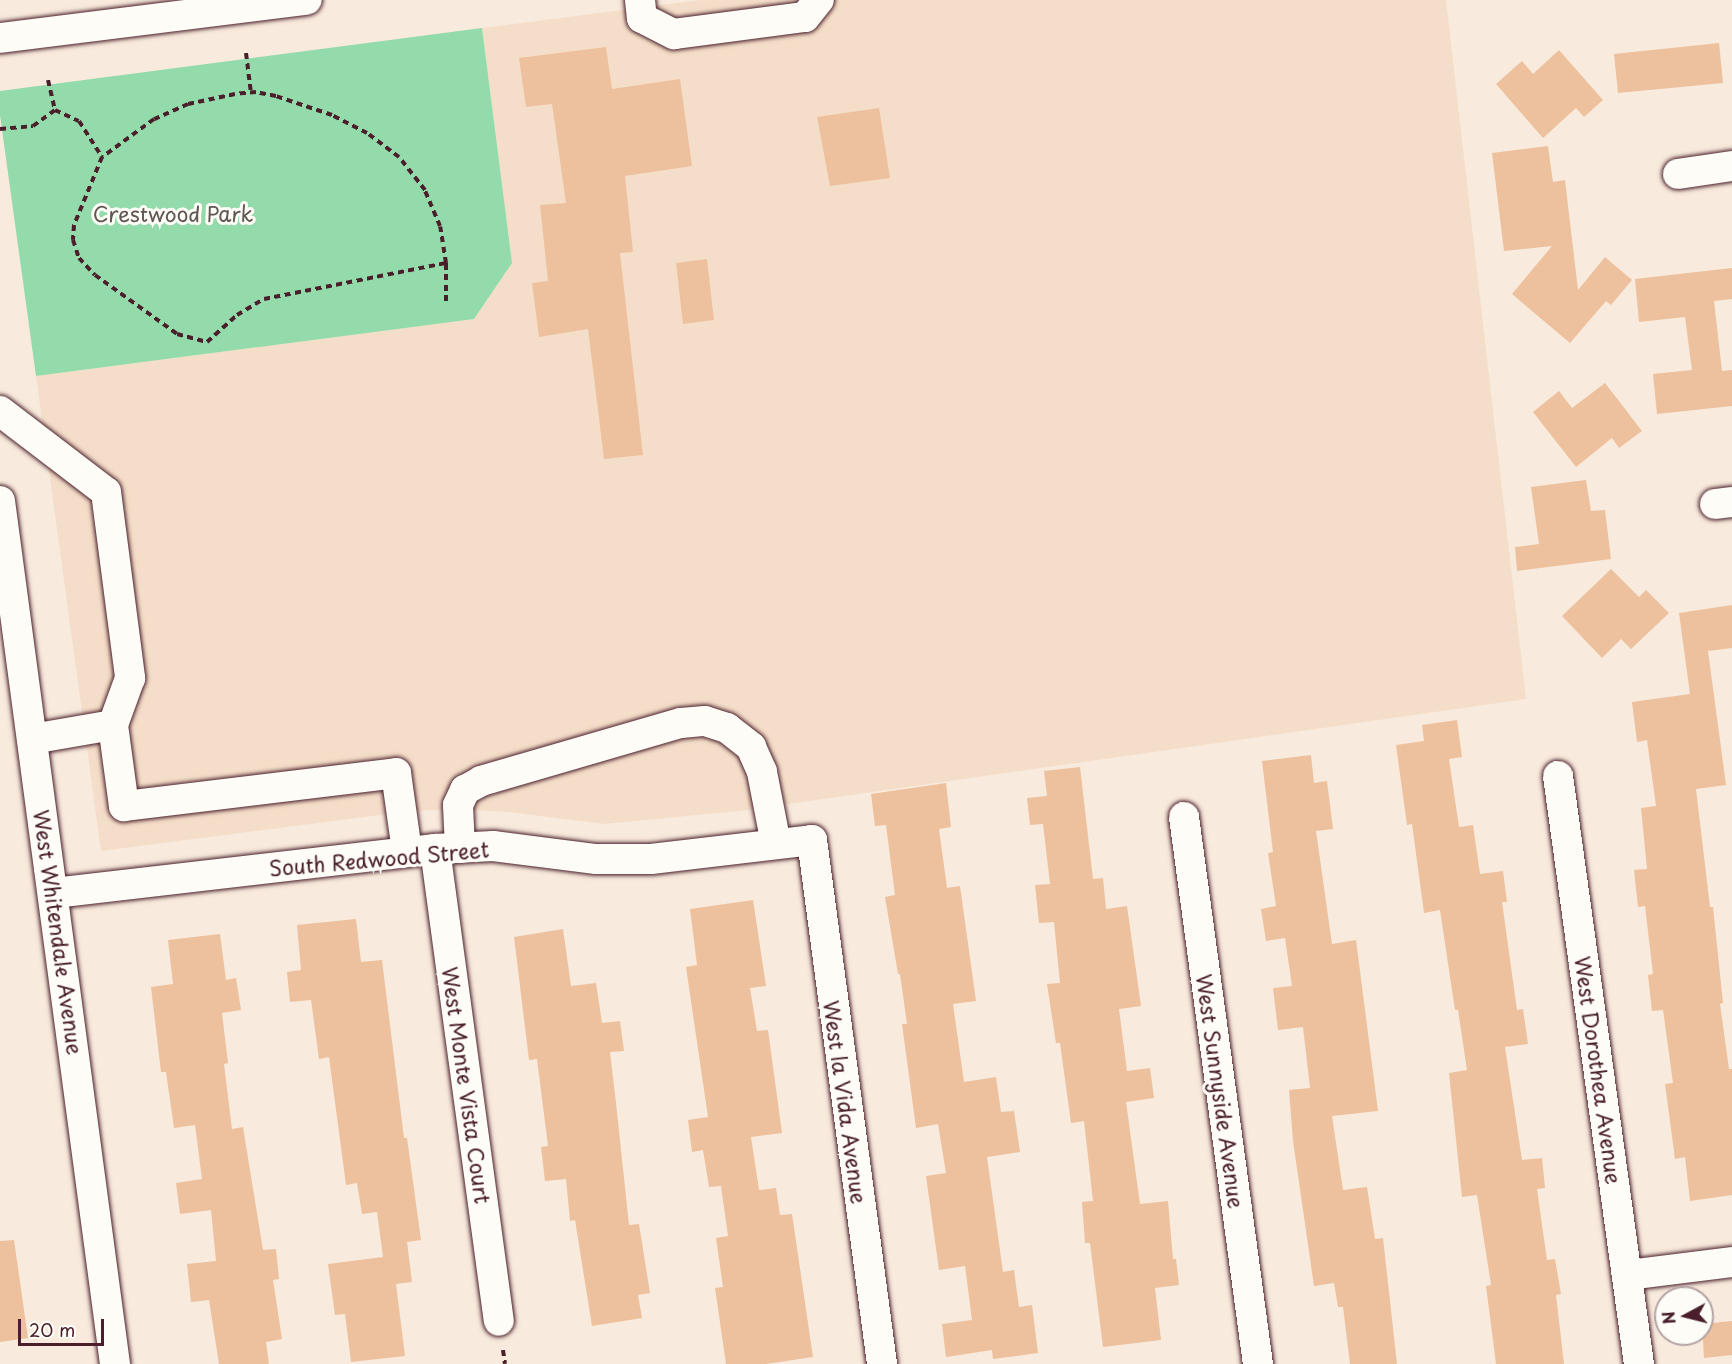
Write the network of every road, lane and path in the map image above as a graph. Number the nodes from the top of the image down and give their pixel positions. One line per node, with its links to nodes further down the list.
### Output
1 (640, 0): 2 (street)
2 (819, 0)
3 (299, 1): 4 (street)
4 (0, 38)
5 (246, 53): 7 (path)
6 (48, 80): 8 (path)
7 (251, 93): 10 (path); 13 (path)
8 (55, 110): 9 (path); 10 (path)
9 (0, 129)
10 (102, 157): 13 (path)
11 (1732, 166): 12 (street)
12 (1678, 174)
13 (446, 263): 14 (path)
14 (446, 301)
15 (0, 411): 17 (street)
16 (0, 501): 18 (street, West Whitendale Avenue)
17 (113, 724): 18 (street); 23 (street)
18 (32, 739): 24 (street, West Whitendale Avenue)
19 (1558, 776): 26 (street, West Dorothea Avenue)
20 (1184, 817): 30 (street, West Sunnyside Avenue)
21 (812, 840): 22 (street, South Redwood Street); 29 (street, West la Vida Avenue)
22 (776, 844): 23 (street, South Redwood Street); 23 (street)
23 (434, 849): 24 (street, South Redwood Street); 27 (street, West Monte Vista Court)
24 (54, 892): 28 (street, West Whitendale Avenue)
25 (1732, 1262): 26 (street)
26 (1628, 1275): 31 (street, West Dorothea Avenue)
27 (499, 1321)
28 (115, 1364)
29 (882, 1364)
30 (1258, 1364)
31 (1639, 1364)

